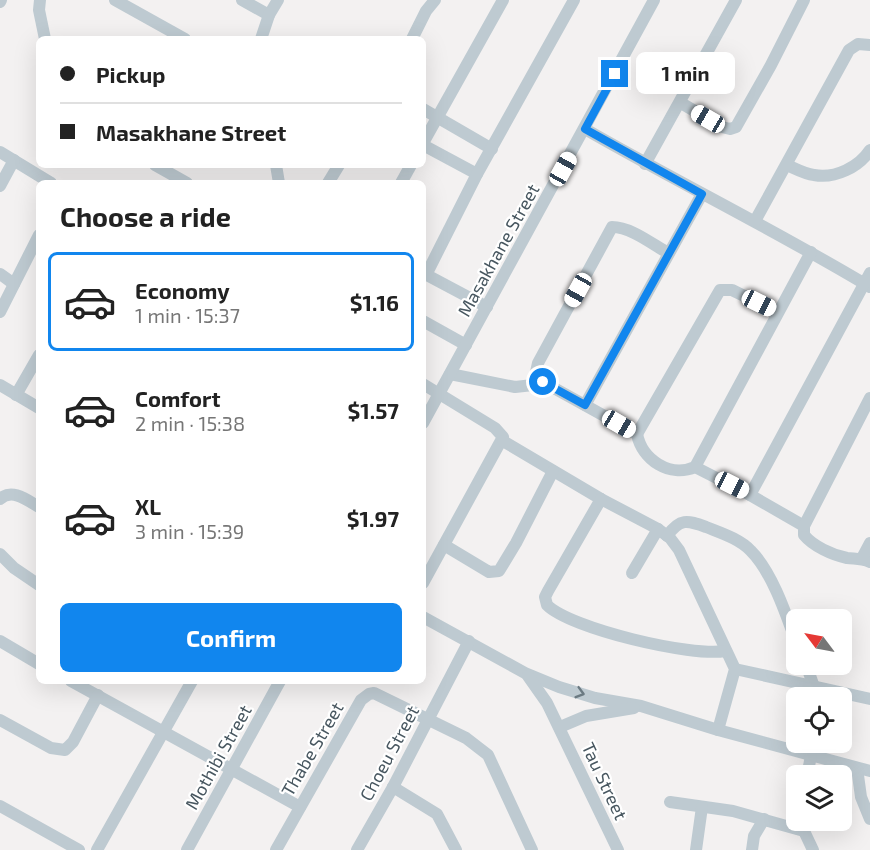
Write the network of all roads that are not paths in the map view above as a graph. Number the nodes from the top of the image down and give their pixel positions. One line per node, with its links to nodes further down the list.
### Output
1 (40, 0): 12 (street)
2 (115, 0): 13 (street)
3 (242, 0): 11 (street)
4 (278, 0): 11 (street)
5 (435, 0): 15 (street)
6 (574, 0): 23 (street)
7 (654, 0): 20 (street, Masakhane Street)
8 (736, 0): 17 (street)
9 (804, 0): 17 (street)
10 (500, 1): 19 (street)
11 (269, 15): 14 (street)
12 (44, 36)
13 (180, 36)
14 (262, 36)
15 (413, 36)
16 (870, 45): 28 (street)
17 (681, 103): 27 (street)
18 (426, 111): 19 (street)
19 (437, 117): 21 (street); 23 (street)
20 (585, 129): 27 (street); 44 (street, Masakhane Street)
21 (426, 138)
22 (426, 146): 30 (street)
23 (492, 149): 30 (street)
24 (870, 150): 28 (street)
25 (0, 152): 26 (street)
26 (14, 160): 31 (street); 33 (street)
27 (645, 164): 34 (street)
28 (787, 165): 35 (street)
29 (160, 168): 32 (street)
30 (477, 174): 39 (street)
31 (46, 180)
32 (182, 180)
33 (0, 186)
34 (702, 194): 35 (street); 38 (street)
35 (755, 221): 37 (street)
36 (36, 242): 43 (street)
37 (811, 252): 42 (street); 46 (street)
38 (668, 253): 51 (street); 57 (street)
39 (426, 272)
40 (0, 274): 43 (street)
41 (426, 275): 44 (street)
42 (868, 281): 64 (street)
43 (14, 284): 45 (street)
44 (487, 307): 48 (street, Masakhane Street)
45 (0, 312)
46 (777, 312): 60 (street); 62 (street)
47 (426, 323): 48 (street)
48 (466, 345): 50 (street, Masakhane Street)
49 (36, 361): 55 (street)
50 (450, 374): 51 (street); 54 (street, Masakhane Street)
51 (539, 379): 57 (street)
52 (0, 385): 55 (street)
53 (426, 386): 54 (street)
54 (439, 394): 59 (street, Masakhane Street); 61 (street)
55 (16, 395): 58 (street)
56 (870, 398): 68 (street)
57 (585, 405): 60 (street)
58 (36, 406)
59 (426, 418)
60 (637, 434): 62 (street)
61 (503, 441): 63 (street); 71 (street)
62 (695, 467): 64 (street)
63 (553, 471): 66 (street); 71 (street)
64 (750, 495): 68 (street)
65 (0, 499): 67 (street)
66 (602, 499): 69 (street); 81 (street)
67 (36, 505)
68 (804, 526): 73 (street)
69 (662, 532): 74 (street); 78 (street); 81 (street)
70 (870, 543): 73 (street)
71 (444, 545): 75 (street)
72 (0, 554): 76 (street)
73 (866, 560)
74 (632, 573)
75 (426, 578)
76 (36, 583)
77 (426, 619): 79 (street)
78 (786, 619)
79 (469, 641): 84 (street); 95 (street, Choeu Street)
80 (0, 642): 82 (street)
81 (725, 651): 83 (street)
82 (36, 662)
83 (735, 669): 89 (street); 97 (street)
84 (525, 673): 93 (street, one-way to 93); 96 (street, Tau Street)
85 (810, 675): 89 (street)
86 (77, 684): 90 (street)
87 (190, 684): 98 (street)
88 (278, 684): 102 (street, Mothibi Street)
89 (814, 687)
90 (98, 695): 94 (street); 98 (street)
91 (852, 695): 92 (street)
92 (870, 699)
93 (641, 706): 96 (street); 97 (street)
94 (0, 720)
95 (427, 720): 104 (street, Choeu Street); 107 (street, Thabe Street); 119 (street)
96 (560, 727): 120 (street, Tau Street)
97 (717, 730): 99 (street)
98 (164, 731): 102 (street); 114 (street)
99 (811, 756): 100 (street); 101 (street)
100 (809, 765)
101 (857, 768): 103 (street); 110 (street)
102 (231, 769): 107 (street); 115 (street, Mothibi Street)
103 (870, 771)
104 (393, 787): 117 (street, Choeu Street); 118 (street)
105 (670, 802): 108 (street)
106 (0, 806): 113 (street)
107 (300, 807): 116 (street, Thabe Street)
108 (702, 807): 109 (street); 121 (street)
109 (764, 819): 111 (street); 122 (street)
110 (870, 819)
111 (786, 823)
112 (805, 831): 123 (street)
113 (79, 850)
114 (98, 850)
115 (187, 850)
116 (276, 850)
117 (357, 850)
118 (456, 850)
119 (532, 850)
120 (618, 850)
121 (696, 850)
122 (752, 850)
123 (813, 850)

